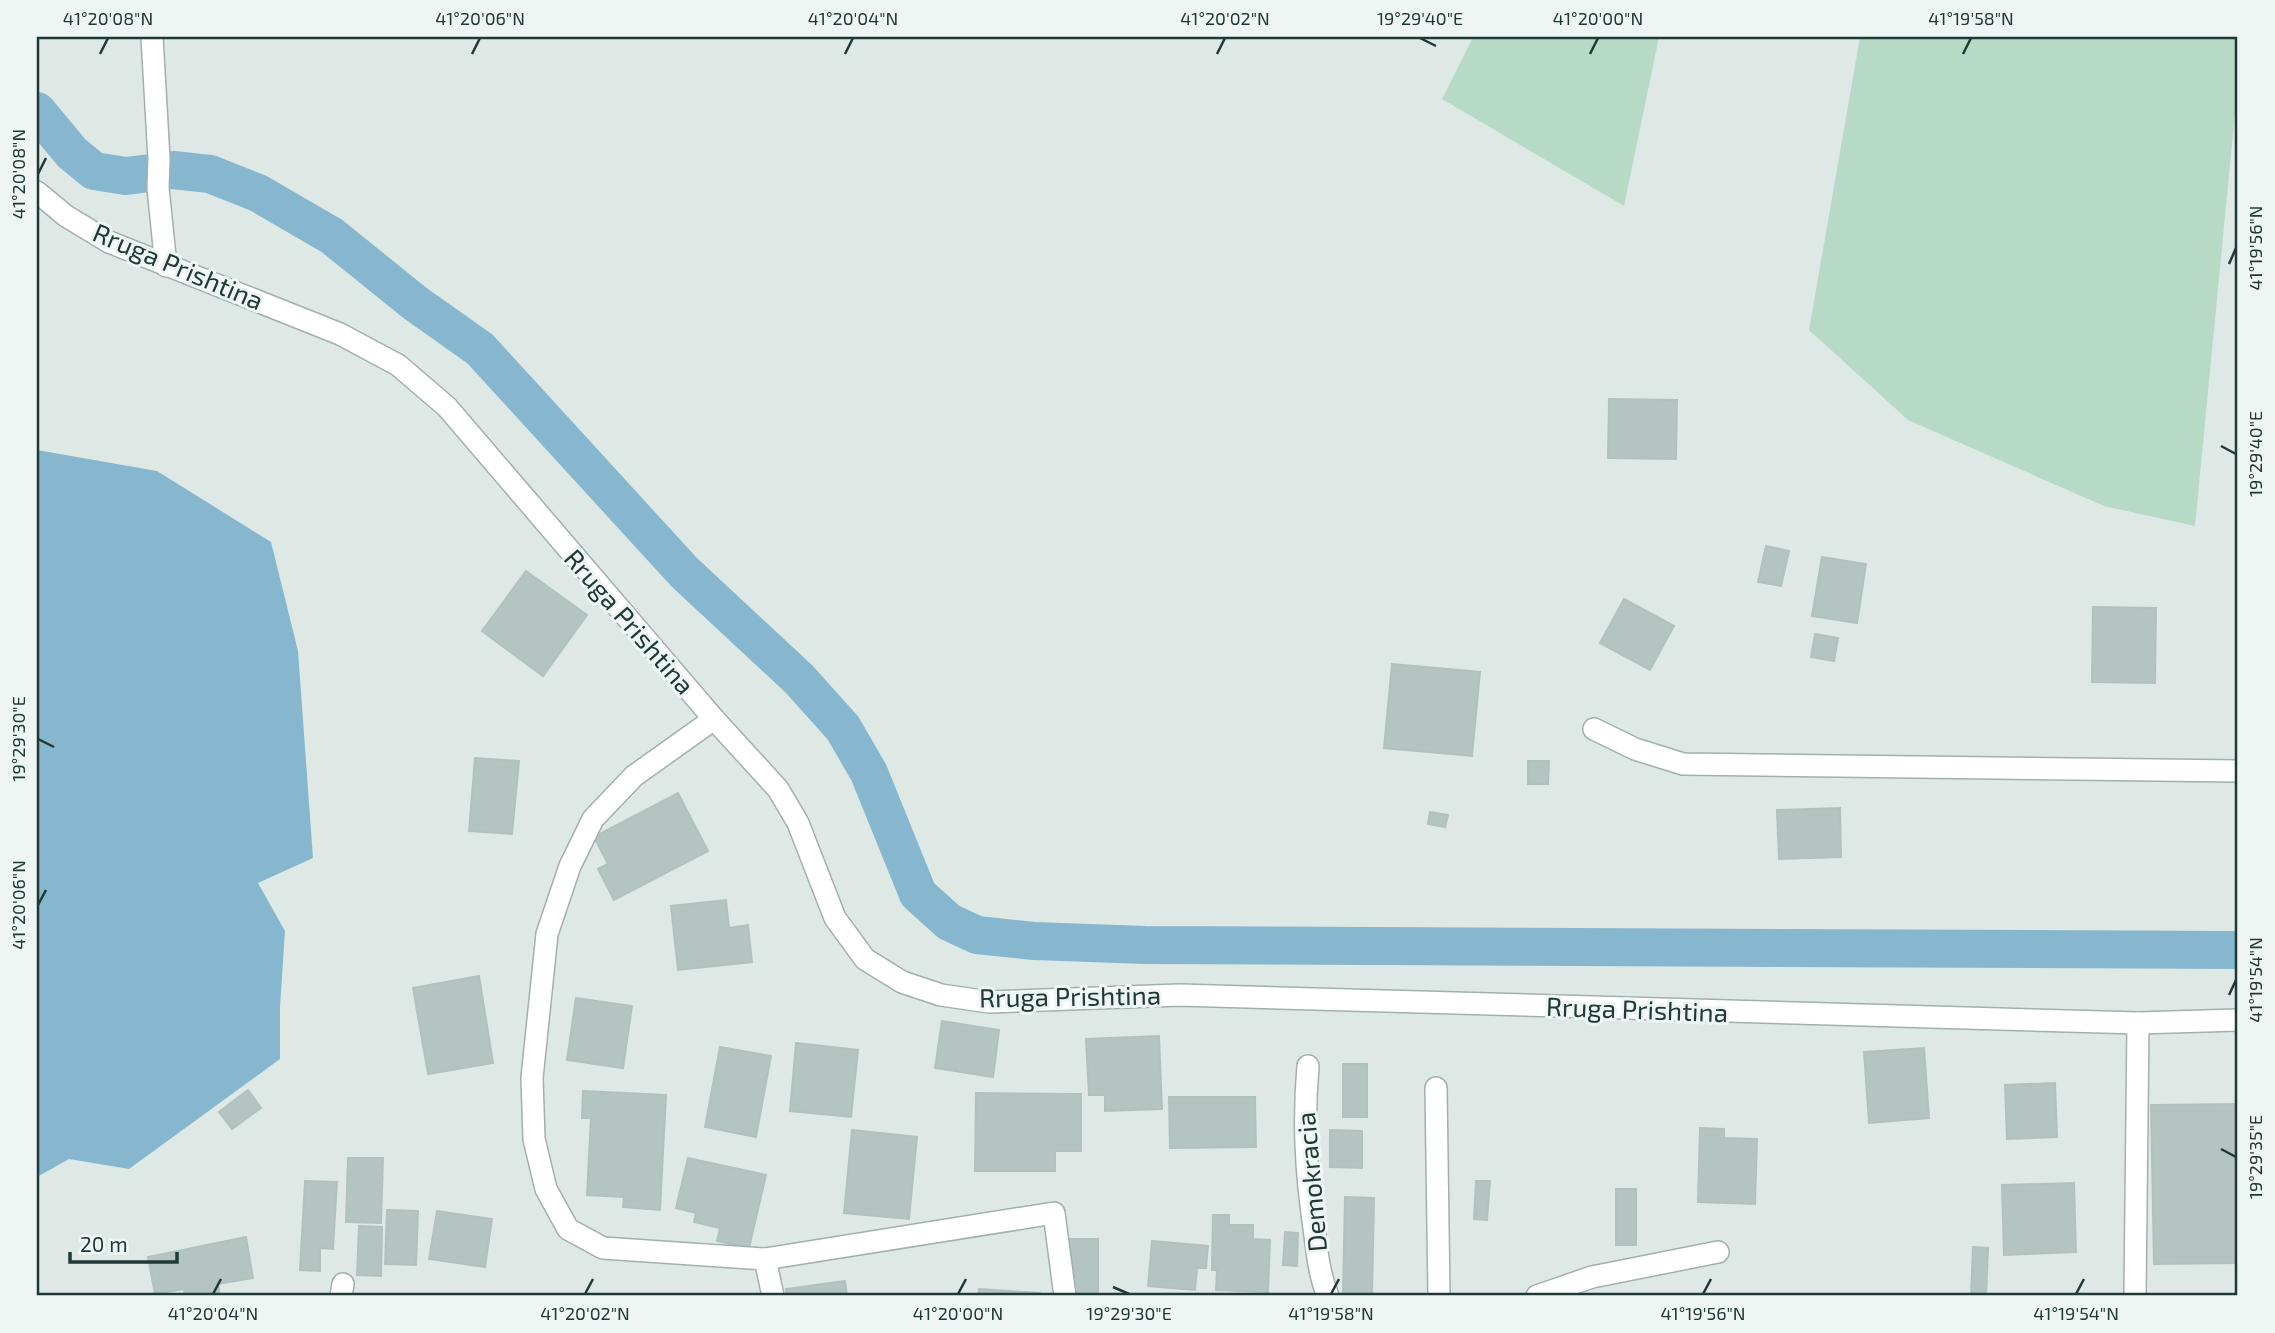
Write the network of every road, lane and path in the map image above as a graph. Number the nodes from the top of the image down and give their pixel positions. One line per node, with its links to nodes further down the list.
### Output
1 (152, 37): 3 (street)
2 (37, 192): 3 (street, Rruga Prishtina)
3 (166, 266): 4 (street, Rruga Prishtina)
4 (714, 719): 8 (street, Rruga Prishtina); 12 (street)
5 (1594, 729): 6 (street)
6 (2238, 771)
7 (2238, 1020): 8 (street, Rruga Prishtina)
8 (2138, 1023): 18 (street)
9 (1308, 1066): 15 (street, Demokracia)
10 (1436, 1088): 16 (street)
11 (1718, 1252): 17 (street)
12 (765, 1259): 13 (street); 14 (street)
13 (773, 1296)
14 (1065, 1296)
15 (1328, 1296)
16 (1439, 1296)
17 (1536, 1296)
18 (2135, 1296)

